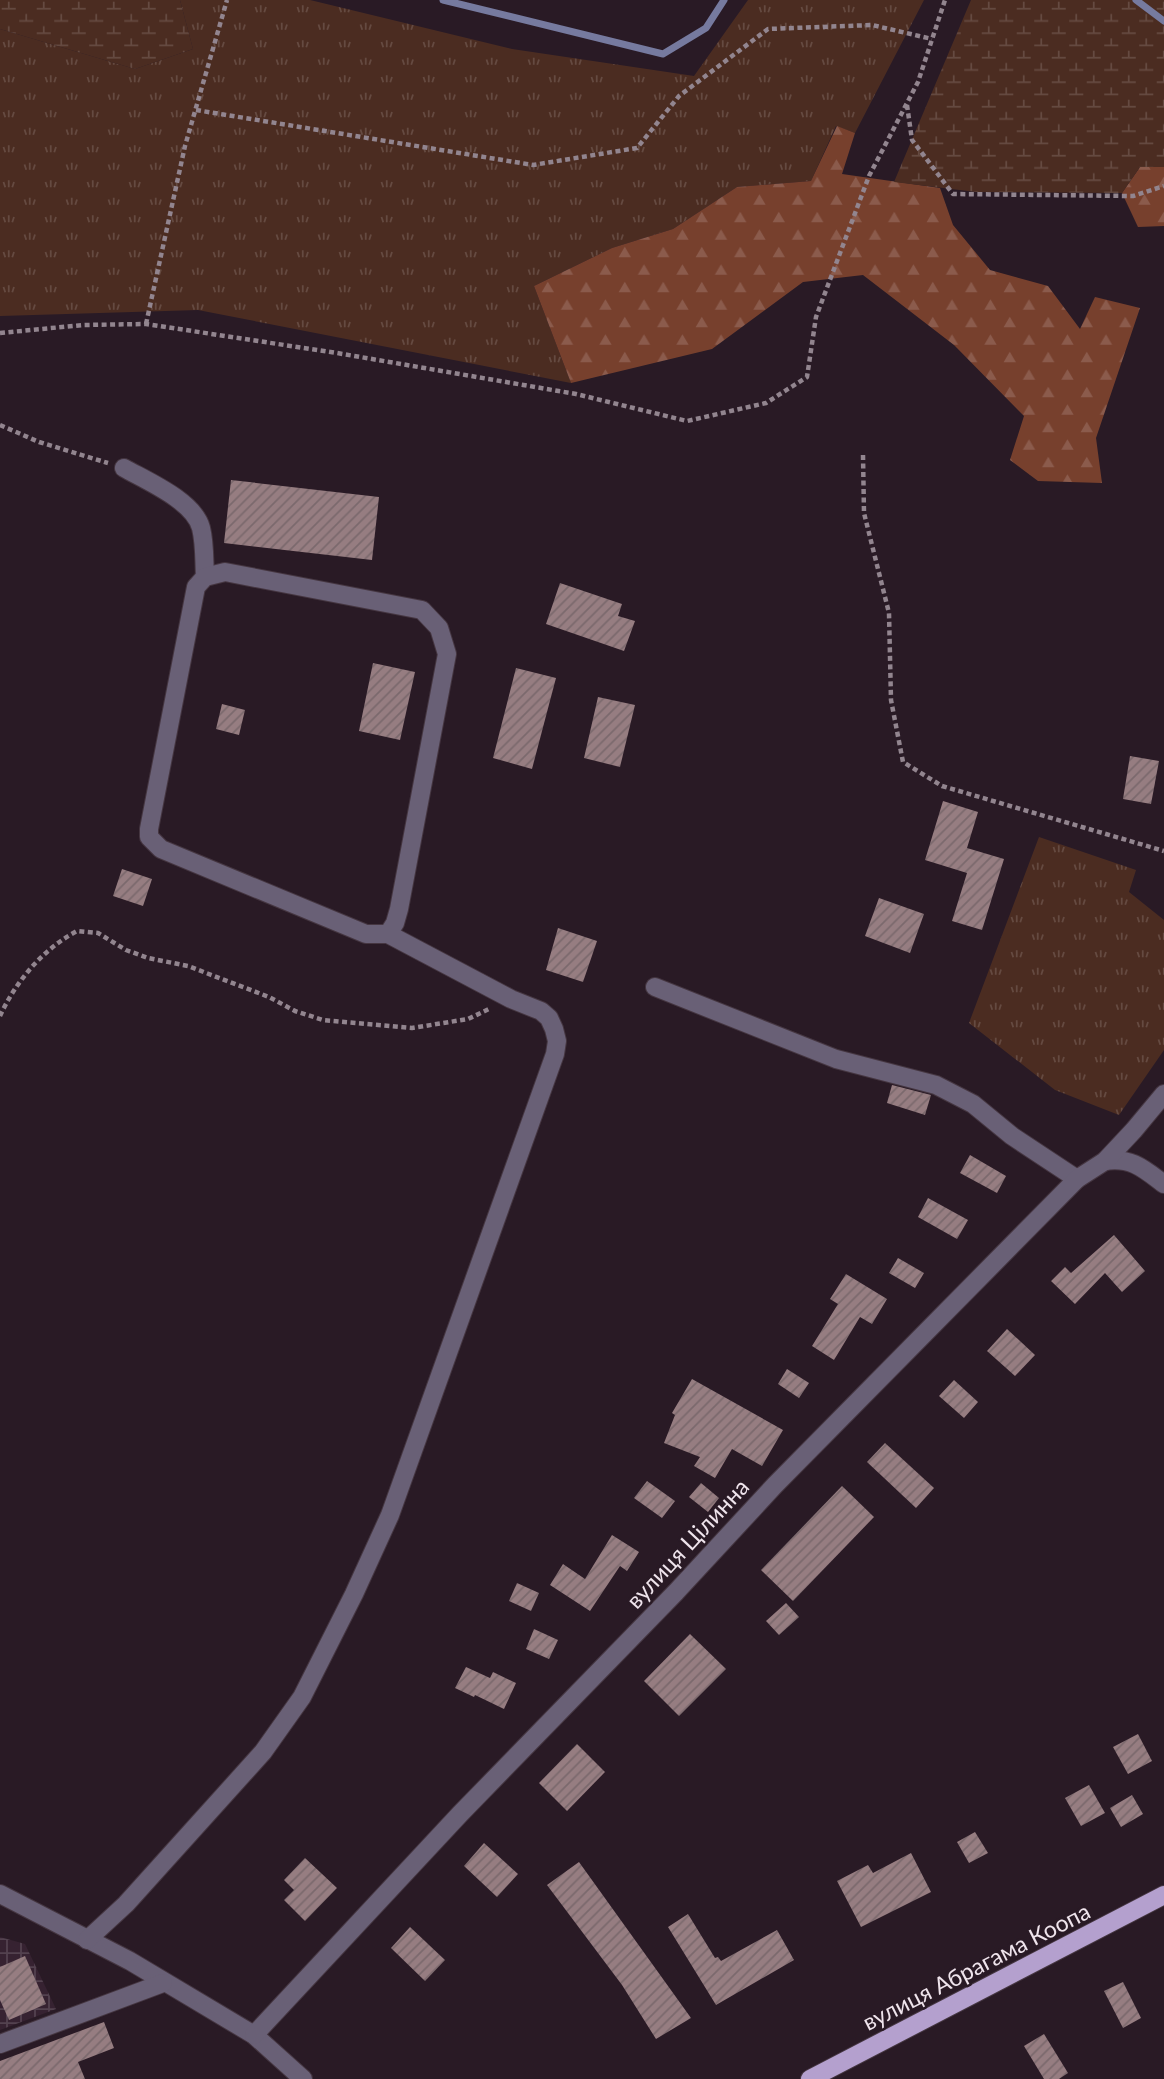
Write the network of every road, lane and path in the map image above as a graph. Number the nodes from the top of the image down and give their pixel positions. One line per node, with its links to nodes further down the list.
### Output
1 (227, 0): 5 (path)
2 (945, 0): 3 (path)
3 (932, 39): 4 (path); 5 (path)
4 (906, 104): 6 (path); 7 (path)
5 (196, 110): 7 (path)
6 (1164, 186)
7 (146, 324): 8 (path)
8 (0, 333)
9 (0, 425): 11 (path)
10 (863, 455): 13 (path)
11 (124, 468): 12 (street)
12 (205, 578): 14 (street); 14 (street)
13 (1164, 850)
14 (388, 934): 16 (street)
15 (654, 987): 20 (street)
16 (511, 999): 17 (path); 24 (street)
17 (0, 1016)
18 (1164, 1094): 19 (street, вулиця Цілинна)
19 (1105, 1161): 20 (street, вулиця Цілинна); 21 (street)
20 (1077, 1179): 26 (street, вулиця Цілинна)
21 (1164, 1184)
22 (0, 1894): 24 (street)
23 (1164, 1895): 29 (main road, вулиця Абрагама Коопа)
24 (87, 1941): 25 (street)
25 (163, 1983): 26 (street); 27 (street)
26 (254, 2035): 28 (street)
27 (0, 2044)
28 (303, 2079)
29 (810, 2079)

